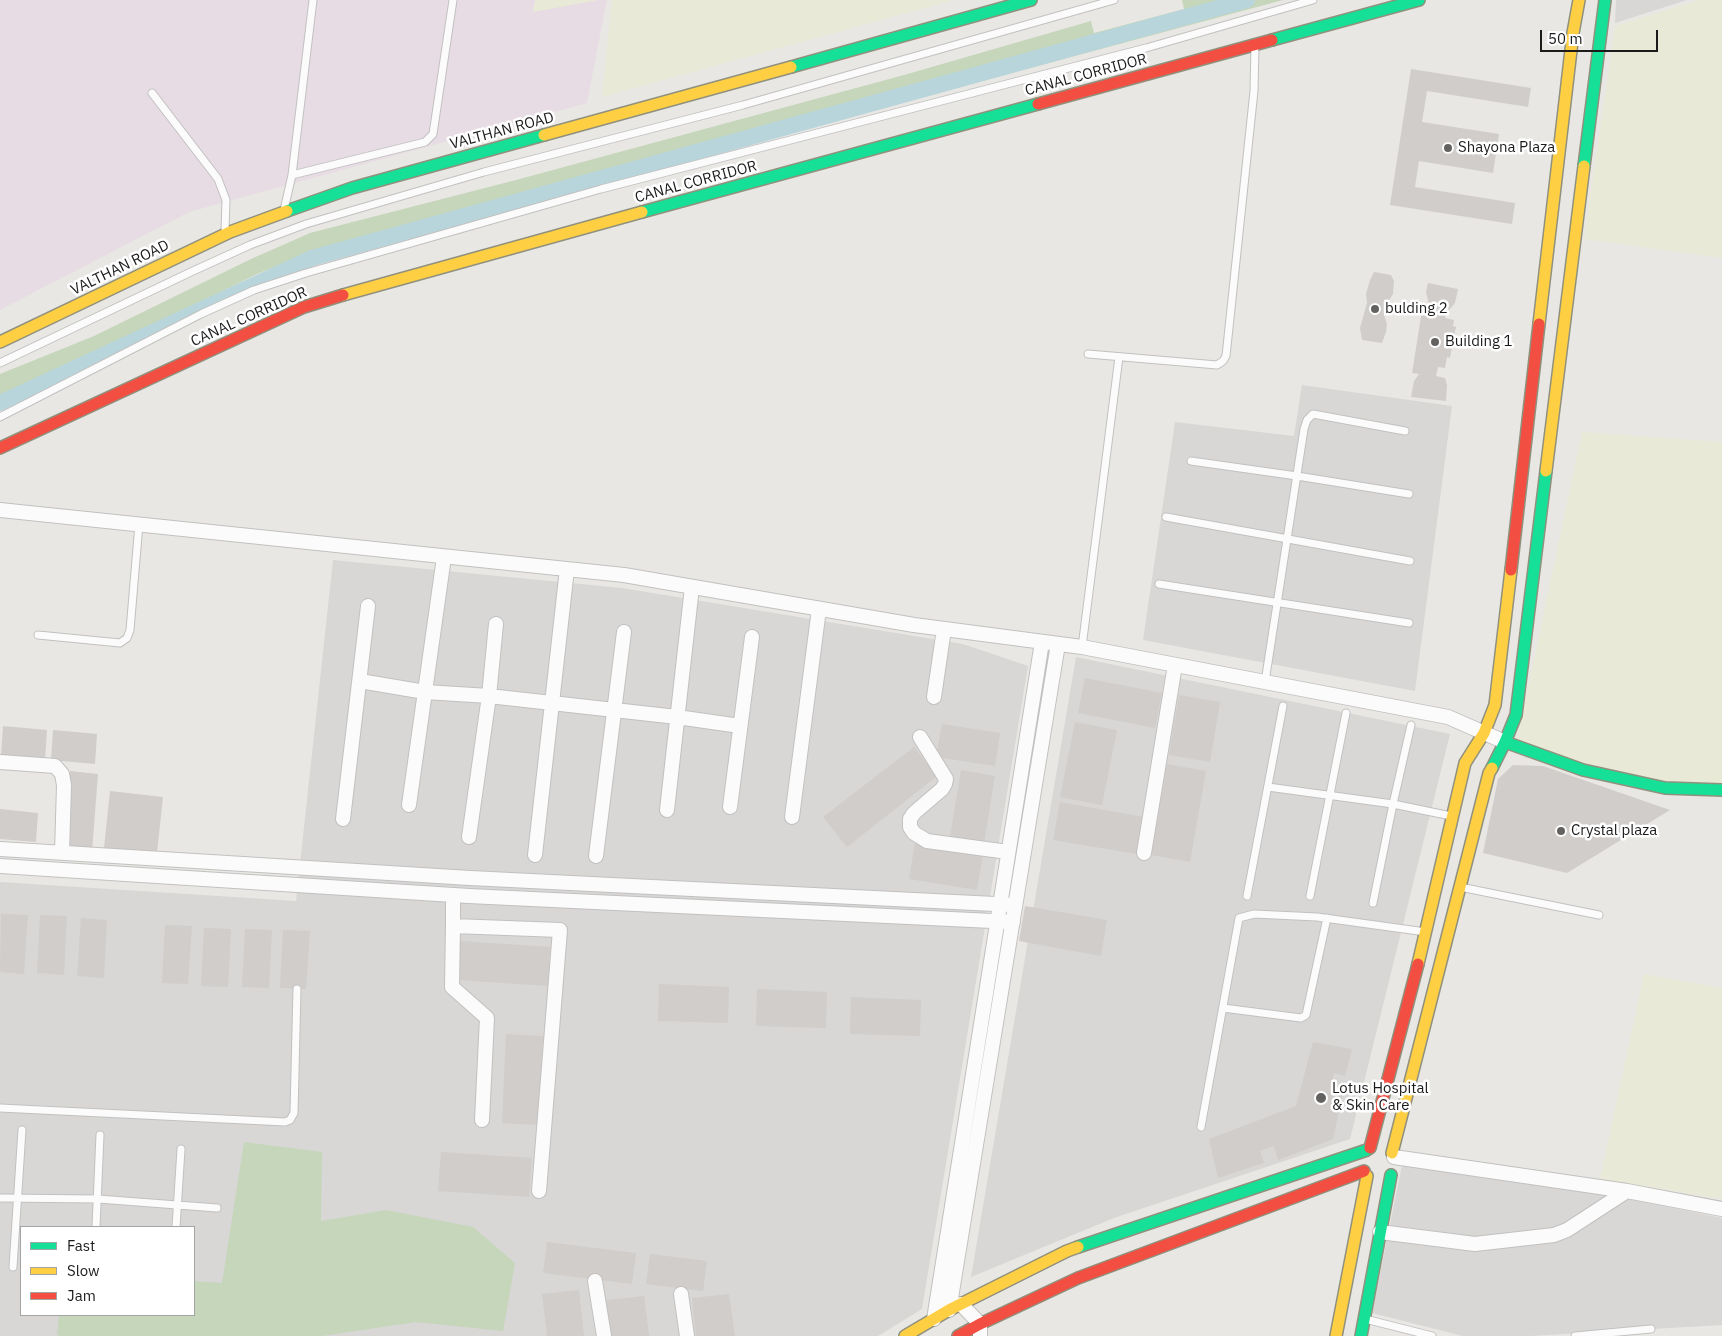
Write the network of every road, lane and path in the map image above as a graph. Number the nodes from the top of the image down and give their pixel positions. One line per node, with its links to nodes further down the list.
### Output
1 (313, 0): 11 (lane)
2 (453, 0): 11 (lane)
3 (1032, 0): 12 (street, VALTHAN ROAD)
4 (1114, 0): 17 (lane)
5 (1313, 0): 18 (lane)
6 (1419, 0): 9 (street, CANAL CORRIDOR)
7 (1579, 0): 58 (street)
8 (1604, 0): 60 (street)
9 (1254, 45): 16 (lane); 20 (street, CANAL CORRIDOR)
10 (152, 93): 13 (lane)
11 (292, 175): 12 (lane)
12 (284, 212): 13 (street, VALTHAN ROAD)
13 (224, 234): 14 (street, VALTHAN ROAD)
14 (0, 342)
15 (1088, 354): 16 (lane)
16 (1119, 357): 44 (lane)
17 (0, 363)
18 (0, 416)
19 (1405, 431): 22 (lane)
20 (0, 448)
21 (1192, 461): 22 (lane)
22 (1297, 476): 23 (lane); 27 (lane)
23 (1409, 494)
24 (0, 510): 26 (street)
25 (1166, 517): 27 (lane)
26 (139, 524): 28 (street); 40 (lane)
27 (1287, 538): 29 (lane); 33 (lane)
28 (444, 557): 30 (street); 48 (street)
29 (1410, 562)
30 (567, 569): 32 (street); 51 (street)
31 (1159, 584): 33 (lane)
32 (692, 587): 35 (street); 55 (street)
33 (1278, 602): 36 (lane); 47 (lane)
34 (368, 606): 46 (street)
35 (819, 609): 38 (street); 70 (street)
36 (1409, 623)
37 (496, 624): 49 (street)
38 (944, 629): 42 (street); 50 (street)
39 (624, 632): 53 (street)
40 (38, 635)
41 (752, 638): 57 (street)
42 (1042, 642): 43 (street); 75 (street)
43 (1058, 644): 44 (street); 86 (street)
44 (1082, 647): 45 (street)
45 (1175, 665): 47 (street); 76 (street)
46 (360, 681): 48 (street); 71 (street)
47 (1265, 682): 58 (street)
48 (425, 692): 49 (street); 66 (street)
49 (489, 696): 51 (street); 72 (street)
50 (934, 697)
51 (552, 703): 53 (street); 77 (street)
52 (1283, 706): 62 (lane)
53 (616, 710): 55 (street); 78 (street)
54 (1346, 713): 64 (lane)
55 (677, 717): 57 (street); 68 (street)
56 (1411, 725): 65 (lane)
57 (740, 726): 67 (street)
58 (1484, 732): 60 (street); 69 (street)
59 (920, 737): 75 (street)
60 (1505, 742): 63 (street); 80 (street)
61 (0, 762): 74 (street)
62 (1268, 787): 64 (lane); 82 (lane)
63 (1722, 790)
64 (1329, 795): 65 (lane); 83 (lane)
65 (1393, 804): 69 (lane); 84 (lane)
66 (409, 805)
67 (730, 808)
68 (667, 810)
69 (1453, 816): 92 (street)
70 (792, 817)
71 (343, 819)
72 (469, 837)
73 (0, 849): 74 (street)
74 (62, 852): 85 (street)
75 (1008, 852): 85 (street)
76 (1144, 853)
77 (535, 855)
78 (596, 856)
79 (0, 866): 81 (street)
80 (1460, 887): 87 (lane); 102 (street)
81 (454, 895): 89 (street); 91 (street)
82 (1247, 896)
83 (1310, 896)
84 (1373, 903)
85 (1000, 904): 86 (street); 89 (street)
86 (1016, 905): 90 (street)
87 (1599, 915)
88 (1327, 918): 92 (lane); 94 (lane); 94 (lane)
89 (997, 921): 90 (street); 121 (street)
90 (1012, 922): 119 (street)
91 (453, 926): 96 (street); 105 (street)
92 (1426, 932): 101 (street)
93 (297, 989): 95 (lane)
94 (1223, 1008): 97 (lane)
95 (0, 1108)
96 (482, 1120)
97 (1202, 1127)
98 (22, 1130): 108 (lane)
99 (100, 1135): 109 (lane)
100 (181, 1149): 110 (lane)
101 (1368, 1149): 102 (street); 103 (street); 119 (street)
102 (1393, 1155): 104 (street); 106 (street)
103 (1366, 1174): 104 (street); 123 (street); 128 (street)
104 (1391, 1174): 115 (street)
105 (539, 1191)
106 (1626, 1191): 112 (street); 115 (street)
107 (0, 1198): 108 (lane)
108 (16, 1198): 109 (lane); 116 (lane)
109 (98, 1200): 110 (lane); 113 (lane)
110 (177, 1205): 111 (lane); 114 (lane)
111 (217, 1208)
112 (1722, 1210)
113 (96, 1226)
114 (176, 1226)
115 (1380, 1232): 120 (street)
116 (13, 1267)
117 (595, 1282): 124 (street)
118 (681, 1294): 125 (street)
119 (955, 1307): 121 (street); 123 (street)
120 (1364, 1318): 129 (street); 130 (lane)
121 (934, 1319): 126 (street)
122 (1652, 1329): 131 (lane)
123 (980, 1330): 127 (street)
124 (604, 1336)
125 (687, 1336)
126 (905, 1336)
127 (958, 1336)
128 (1336, 1336)
129 (1361, 1336)
130 (1432, 1336)
131 (1575, 1336)

